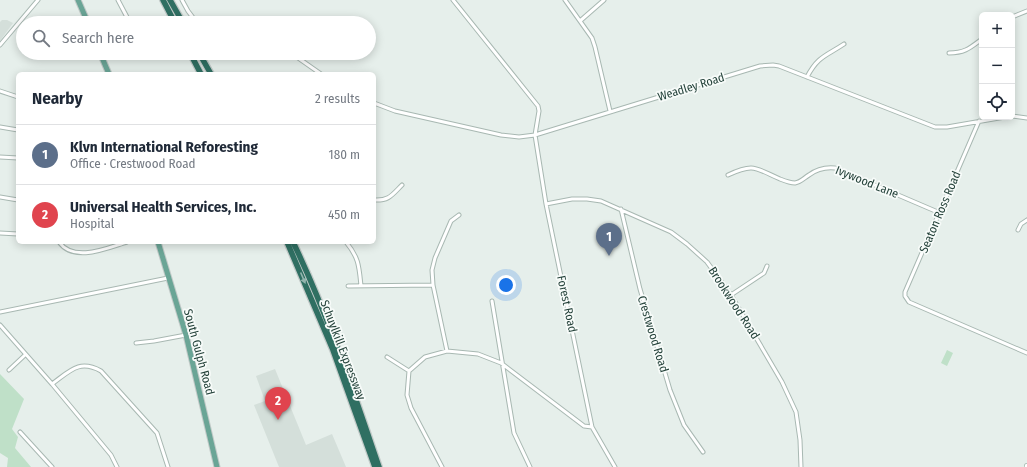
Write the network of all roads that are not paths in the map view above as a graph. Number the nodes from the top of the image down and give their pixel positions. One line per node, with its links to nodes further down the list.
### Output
1 (38, 0): 11 (street)
2 (78, 0): 12 (main road)
3 (118, 0): 13 (street)
4 (163, 0): 14 (highway)
5 (170, 0): 15 (highway)
6 (182, 0): 16 (street)
7 (453, 0): 43 (street, Forest Road)
8 (565, 0): 18 (street)
9 (604, 0): 18 (street)
10 (1027, 11): 17 (street)
11 (24, 16)
12 (85, 16)
13 (126, 16)
14 (171, 16)
15 (179, 16)
16 (192, 16)
17 (1015, 16)
18 (580, 21): 36 (street)
19 (16, 26): 22 (street)
20 (979, 41): 23 (street)
21 (844, 44): 32 (street)
22 (0, 45)
23 (949, 53)
24 (103, 60): 28 (main road)
25 (194, 60): 29 (highway)
26 (203, 60): 30 (highway)
27 (301, 60): 31 (street)
28 (108, 72)
29 (200, 72)
30 (210, 72)
31 (319, 72)
32 (807, 77): 36 (street, Weadley Road); 40 (street, Weadley Road)
33 (0, 91): 34 (street)
34 (16, 96)
35 (376, 104): 43 (street, Weadley Road)
36 (610, 112): 43 (street, Weadley Road)
37 (1015, 116): 38 (street)
38 (1027, 118)
39 (986, 120): 40 (street, Weadley Road)
40 (979, 121): 53 (street, Seaton Ross Road)
41 (0, 127): 42 (street)
42 (16, 130)
43 (535, 135): 51 (street, Forest Road)
44 (0, 157): 45 (street)
45 (16, 158)
46 (728, 175): 53 (street, Ivywood Lane)
47 (402, 185): 50 (street)
48 (0, 197): 49 (street)
49 (16, 200)
50 (376, 200)
51 (546, 204): 52 (street, Brookwood Road); 84 (street, Forest Road)
52 (621, 210): 70 (street, Brookwood Road); 86 (street, Crestwood Road)
53 (940, 213): 77 (street, Seaton Ross Road)
54 (459, 215): 67 (street)
55 (1027, 220): 56 (street)
56 (1018, 230)
57 (0, 232): 58 (street)
58 (16, 234)
59 (61, 244): 60 (street)
60 (120, 244)
61 (159, 244): 66 (main road, South Gulph Road)
62 (288, 244): 91 (highway, Schuylkill Expressway, one-way to 91)
63 (294, 244): 92 (highway, Schuylkill Expressway)
64 (347, 244): 69 (street)
65 (767, 266): 70 (street)
66 (168, 278): 72 (street); 74 (main road, South Gulph Road)
67 (433, 285): 69 (street); 76 (street)
68 (348, 286): 69 (street)
69 (361, 286)
70 (731, 295): 96 (street, Brookwood Road)
71 (492, 301): 80 (street)
72 (0, 312)
73 (0, 325): 78 (street)
74 (186, 335): 75 (street); 90 (main road, South Gulph Road)
75 (136, 343)
76 (447, 351): 80 (street); 82 (street)
77 (1027, 353)
78 (25, 355): 81 (street); 83 (street)
79 (387, 357): 82 (street)
80 (501, 363): 84 (street); 94 (street)
81 (9, 370)
82 (409, 371): 93 (street)
83 (52, 384): 88 (street); 89 (street)
84 (592, 427): 95 (street, Forest Road)
85 (20, 432): 87 (street)
86 (702, 452)
87 (52, 467)
88 (117, 467)
89 (168, 467)
90 (217, 467)
91 (375, 467)
92 (379, 467)
93 (442, 467)
94 (530, 467)
95 (615, 467)
96 (801, 467)

